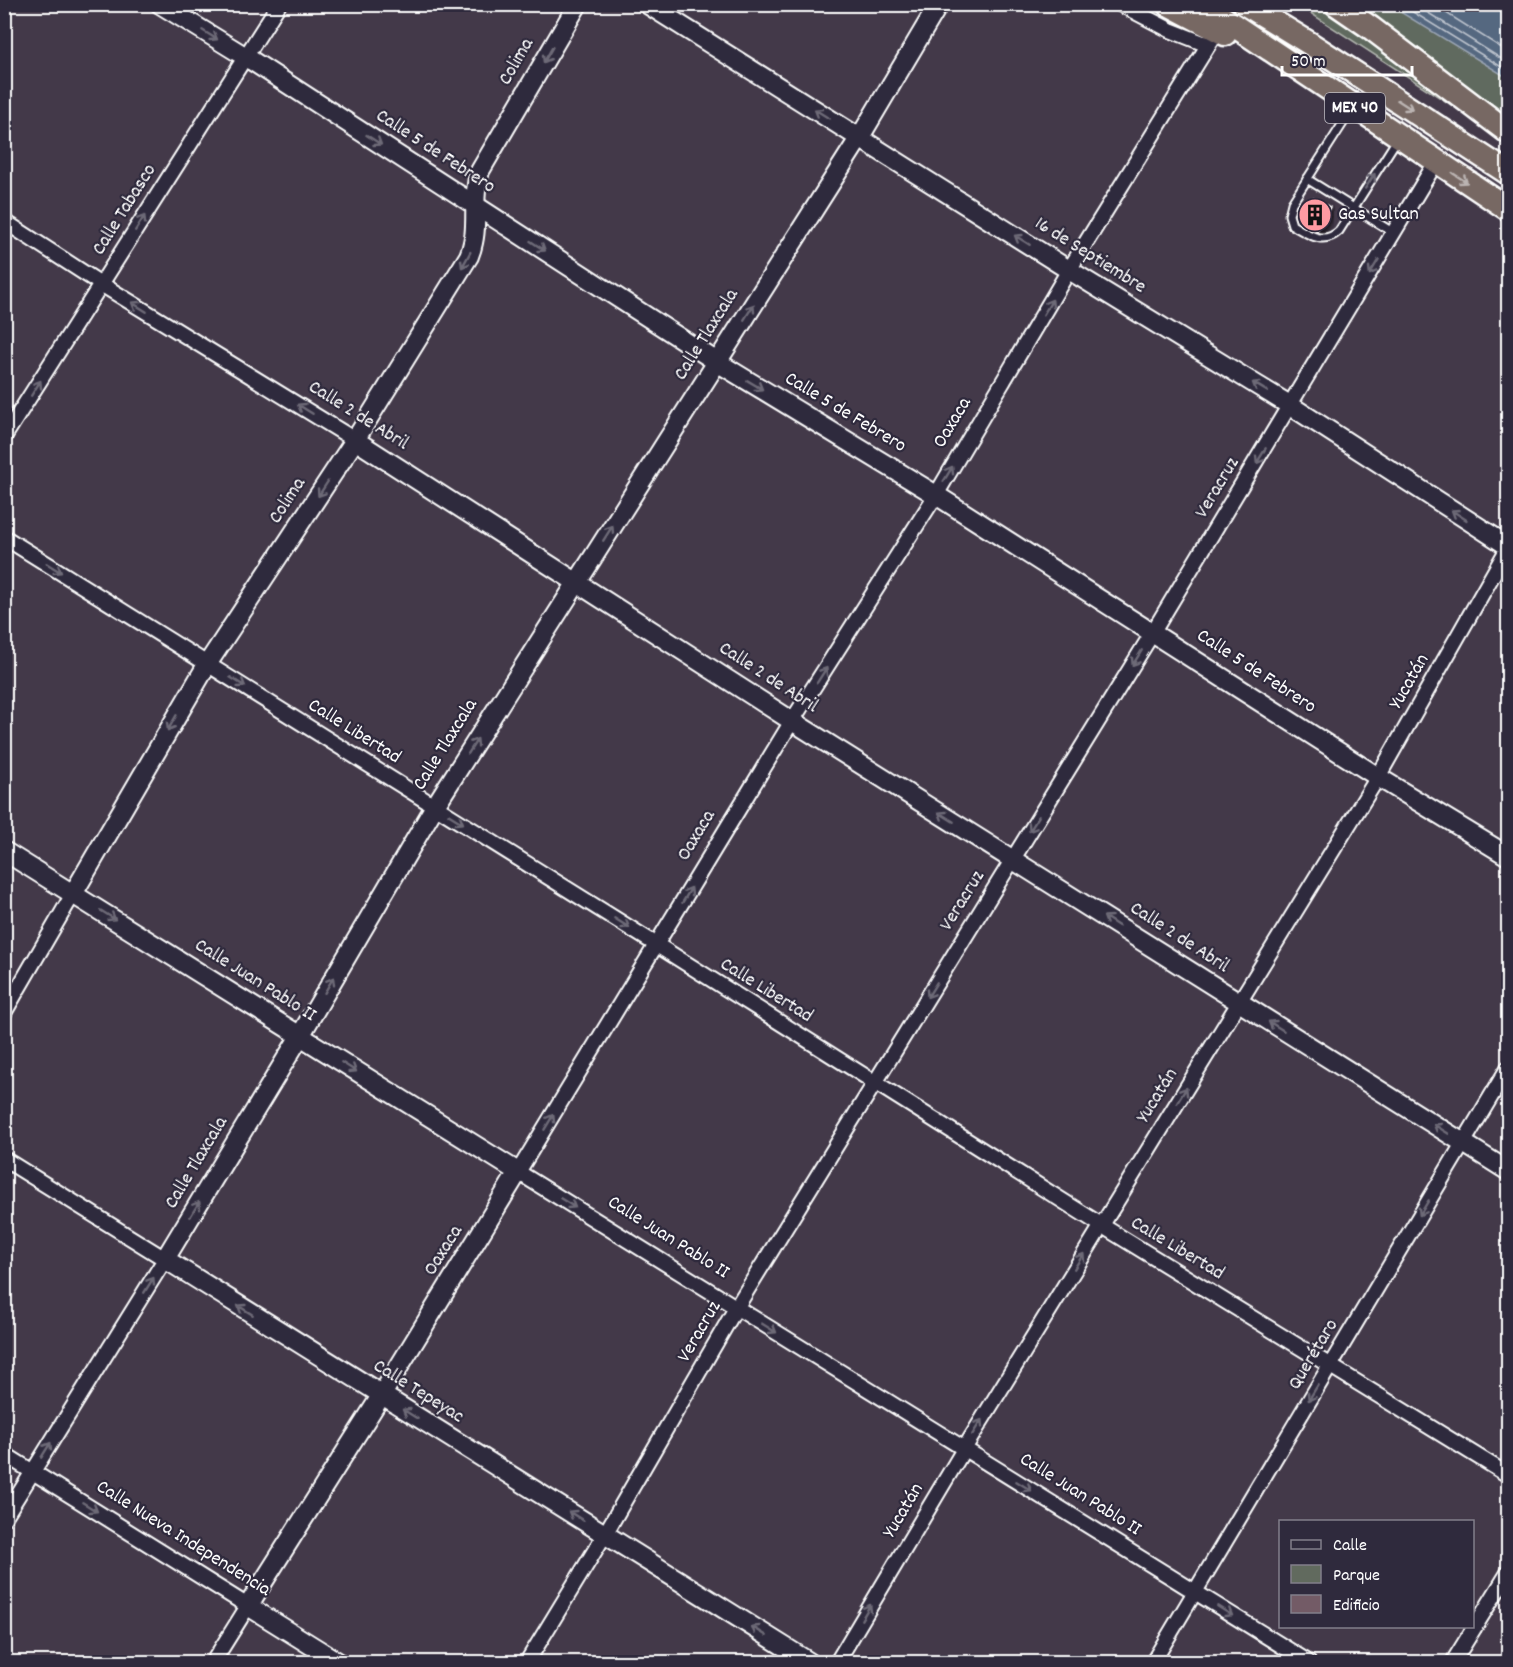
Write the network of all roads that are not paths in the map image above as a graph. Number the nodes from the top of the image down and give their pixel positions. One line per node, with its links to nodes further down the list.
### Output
1 (160, 4): 15 (street, Calle 5 de Febrero, one-way to 15)
2 (279, 4): 15 (street, Calle Tabasco)
3 (578, 4): 23 (street, Colima, one-way to 23)
4 (647, 4): 18 (street, 16 de Septiembre, one-way to 4)
5 (939, 4): 18 (street, Calle Tlaxcala)
6 (1120, 4): 12 (street)
7 (1168, 4): 12 (highway)
8 (1202, 4): 14 (highway, MEX 40)
9 (1245, 4): 13 (highway, MEX 40)
10 (1267, 4): 13 (highway)
11 (1336, 4): 17 (highway)
12 (1213, 38): 14 (highway); 28 (street, Oaxaca)
13 (1303, 39): 21 (highway, MEX 40, one-way to 21)
14 (1256, 41): 16 (highway, MEX 40)
15 (246, 57): 23 (street, Calle 5 de Febrero, one-way to 23); 29 (street, Calle Tabasco, one-way to 15)
16 (1353, 106): 19 (highway, MEX 40); 22 (lane)
17 (1509, 132)
18 (860, 137): 28 (street, 16 de Septiembre, one-way to 18); 30 (street, Calle Tlaxcala, one-way to 18)
19 (1399, 137): 20 (highway, MEX 40); 24 (lane, one-way to 19)
20 (1436, 162): 25 (highway, MEX 40, one-way to 25); 27 (street, Veracruz)
21 (1509, 173)
22 (1307, 179): 24 (lane); 24 (lane)
23 (474, 204): 30 (street, Calle 5 de Febrero, one-way to 30); 33 (street, Colima, one-way to 33)
24 (1354, 207): 27 (lane)
25 (1509, 209)
26 (4, 221): 29 (street, Calle 2 de Abril)
27 (1394, 233): 31 (street, Veracruz, one-way to 31)
28 (1069, 270): 31 (street, 16 de Septiembre, one-way to 28); 34 (street, Oaxaca, one-way to 28)
29 (102, 284): 32 (street, Calle Tabasco, one-way to 29); 33 (street, Calle 2 de Abril, one-way to 29)
30 (717, 362): 34 (street, Calle 5 de Febrero, one-way to 34); 37 (street, Calle Tlaxcala, one-way to 30)
31 (1291, 406): 36 (street, 16 de Septiembre, one-way to 31); 38 (street, Veracruz, one-way to 38)
32 (4, 437)
33 (355, 440): 37 (street, Calle 2 de Abril); 39 (street, Colima, one-way to 39)
34 (936, 495): 38 (street, Calle 5 de Febrero); 40 (street, Oaxaca, one-way to 34)
35 (4, 537): 39 (street, Calle Libertad, one-way to 39)
36 (1509, 547): 41 (street, Yucatán)
37 (577, 582): 40 (street, Calle 2 de Abril); 42 (street, Calle Tlaxcala, one-way to 37)
38 (1153, 632): 41 (street, Calle 5 de Febrero); 45 (street, Veracruz, one-way to 45)
39 (208, 663): 42 (street, Calle Libertad, one-way to 42); 46 (street, Colima, one-way to 46)
40 (792, 721): 45 (street, Calle 2 de Abril, one-way to 40); 47 (street, Oaxaca, one-way to 40)
41 (1378, 777): 44 (street, Calle 5 de Febrero); 48 (street, Yucatán)
42 (435, 806): 47 (street, Calle Libertad, one-way to 47); 50 (street, Calle Tlaxcala, one-way to 42)
43 (4, 851): 46 (street, Calle Juan Pablo II)
44 (1509, 856)
45 (1013, 858): 48 (street, Calle 2 de Abril, one-way to 45); 52 (street, Veracruz, one-way to 52)
46 (73, 894): 49 (street, Colima); 50 (street, Calle Juan Pablo II, one-way to 50)
47 (657, 945): 52 (street, Calle Libertad); 56 (street, Oaxaca, one-way to 47)
48 (1239, 1003): 53 (street, Calle 2 de Abril, one-way to 48); 57 (street, Yucatán, one-way to 48)
49 (4, 1013)
50 (300, 1036): 56 (street, Calle Juan Pablo II, one-way to 56); 58 (street, Calle Tlaxcala, one-way to 50)
51 (1509, 1068): 53 (street, Querétaro)
52 (875, 1082): 57 (street, Calle Libertad); 59 (street, Veracruz)
53 (1463, 1143): 55 (street, Calle 2 de Abril); 60 (street, Querétaro, one-way to 60)
54 (4, 1160): 58 (street, Calle Tepeyac)
55 (1509, 1171)
56 (518, 1172): 59 (street, Calle Juan Pablo II, one-way to 59); 61 (street, Oaxaca)
57 (1101, 1225): 60 (street, Calle Libertad); 62 (street, Yucatán, one-way to 57)
58 (165, 1259): 61 (street, Calle Tepeyac, one-way to 58); 64 (street, Calle Tlaxcala, one-way to 58)
59 (736, 1308): 62 (street, Calle Juan Pablo II, one-way to 62); 67 (street, Veracruz)
60 (1330, 1365): 65 (street, Calle Libertad); 69 (street, Querétaro, one-way to 69)
61 (381, 1396): 67 (street, Calle Tepeyac, one-way to 61); 70 (street, Oaxaca)
62 (964, 1449): 69 (street, Calle Juan Pablo II, one-way to 69); 75 (street, Yucatán, one-way to 62)
63 (4, 1454): 64 (street, Calle Nueva Independencia)
64 (33, 1471): 66 (street, Calle Tlaxcala); 70 (street, Calle Nueva Independencia, one-way to 70)
65 (1509, 1474)
66 (4, 1518)
67 (605, 1534): 73 (street, Veracruz); 74 (street, Calle Tepeyac, one-way to 67)
68 (1509, 1573): 78 (street)
69 (1195, 1592): 76 (street, Querétaro); 77 (street, Calle Juan Pablo II, one-way to 77)
70 (248, 1606): 71 (street, Oaxaca); 72 (street, Calle Nueva Independencia)
71 (213, 1662)
72 (338, 1662)
73 (526, 1662)
74 (808, 1662)
75 (837, 1662)
76 (1153, 1662)
77 (1308, 1662)
78 (1453, 1662)

